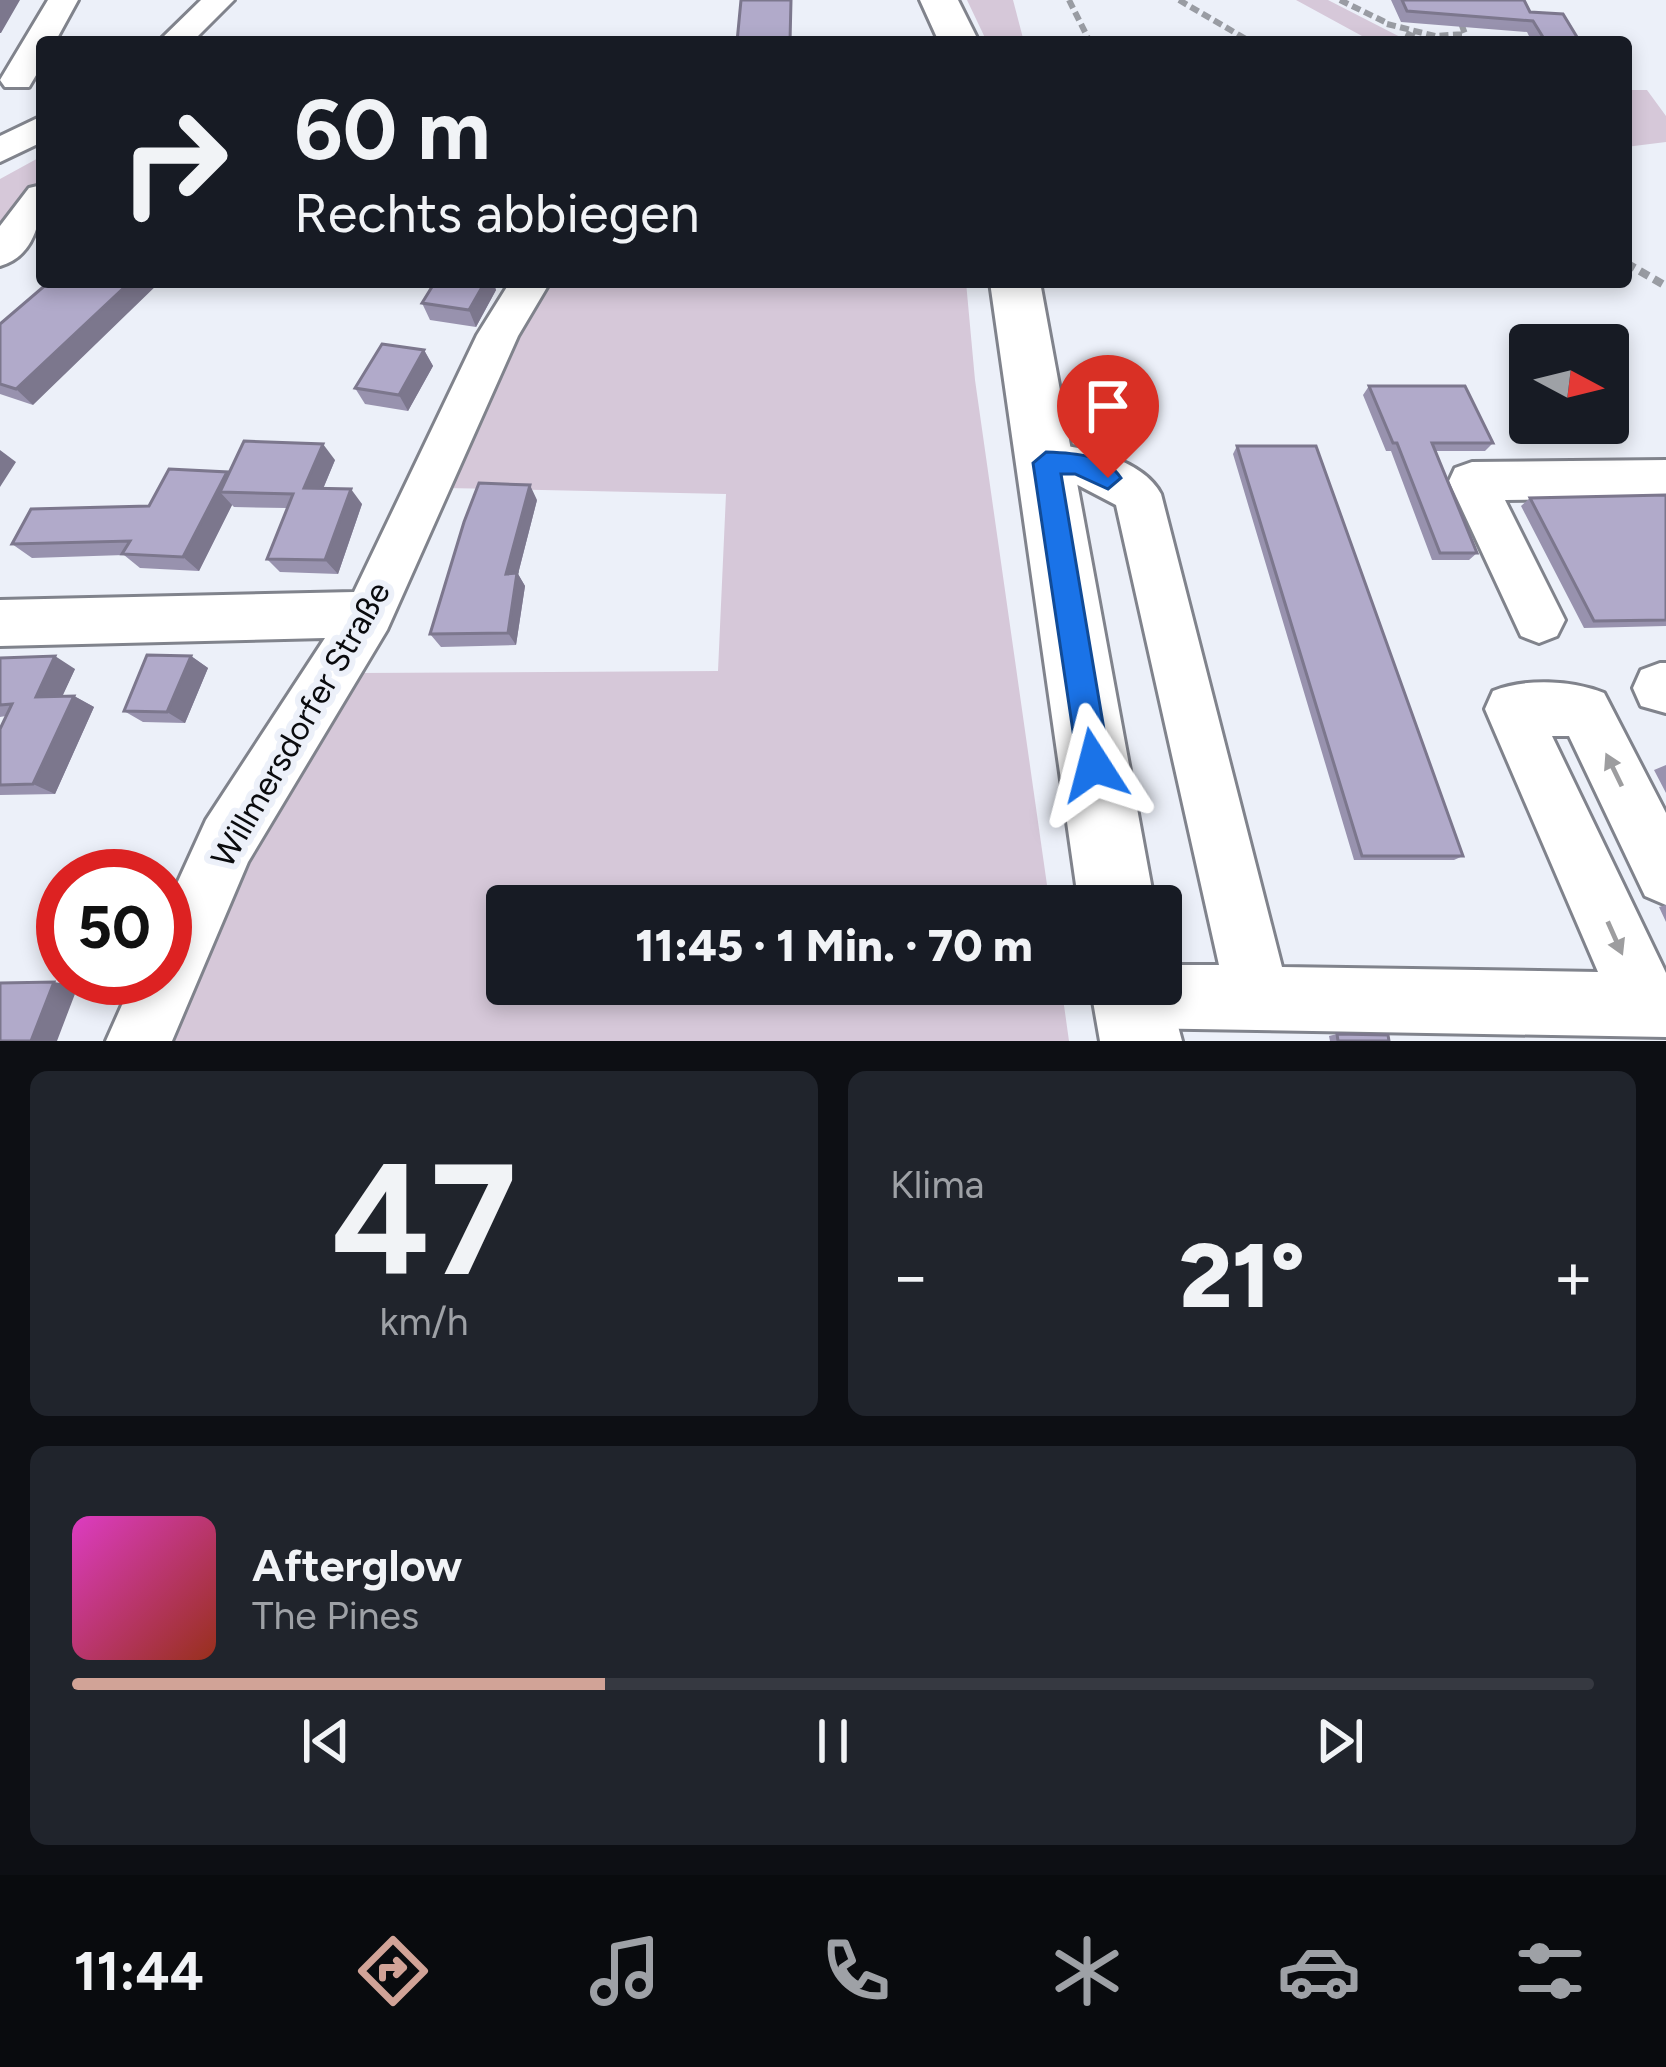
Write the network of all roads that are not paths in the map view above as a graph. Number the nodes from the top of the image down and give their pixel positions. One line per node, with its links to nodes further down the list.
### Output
1 (63, 0): 6 (street)
2 (86, 0): 7 (street)
3 (207, 0): 5 (street)
4 (939, 0): 9 (main road)
5 (218, 1): 8 (street)
6 (44, 36)
7 (69, 36)
8 (180, 36)
9 (956, 36)
10 (36, 50): 11 (street)
11 (20, 80)
12 (36, 130): 13 (street)
13 (0, 151)
14 (36, 205): 15 (street)
15 (0, 253)
16 (526, 288): 20 (street, Willmersdorfer Straße)
17 (1016, 288): 18 (main road)
18 (1046, 463): 24 (main road); 25 (street)
19 (1666, 478): 21 (street)
20 (369, 614): 22 (street); 28 (street, Willmersdorfer Straße)
21 (1538, 620)
22 (0, 623)
23 (1666, 875): 26 (street, one-way to 26)
24 (1114, 885)
25 (1258, 998): 26 (street); 27 (street)
26 (1656, 1005)
27 (1135, 1007)
28 (140, 1041)

